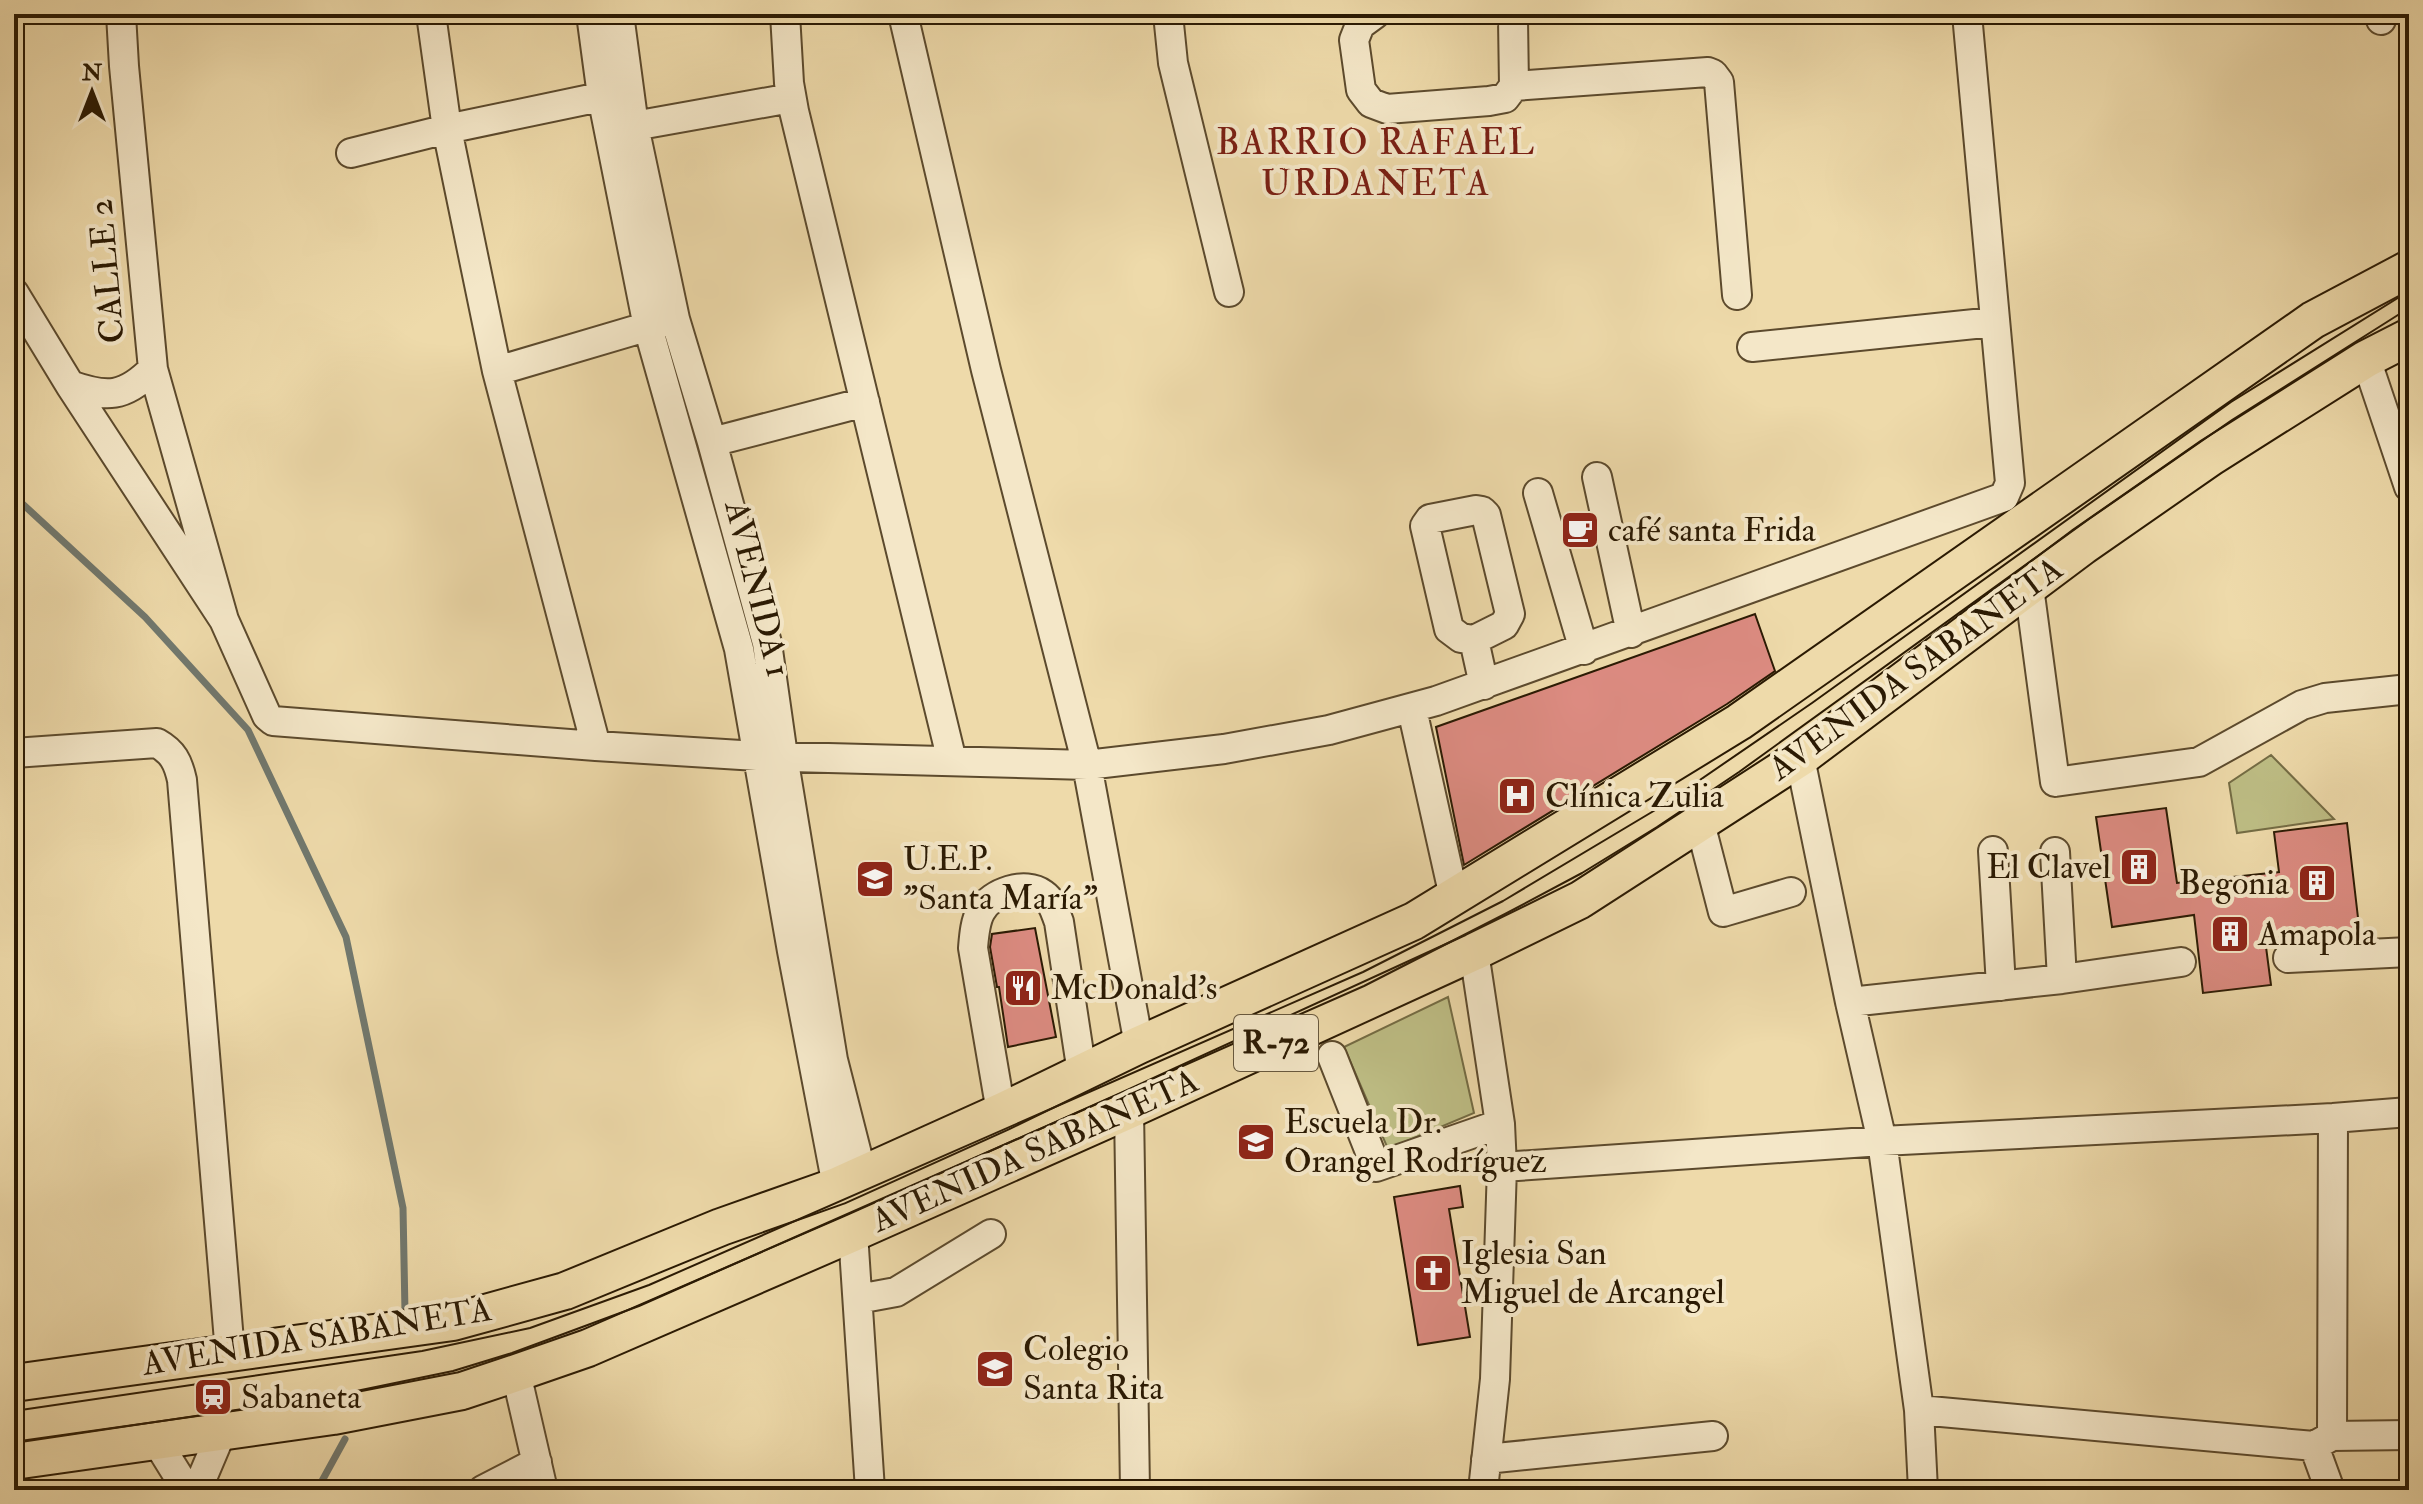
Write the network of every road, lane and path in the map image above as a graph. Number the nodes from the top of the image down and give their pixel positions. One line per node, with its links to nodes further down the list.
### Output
1 (121, 14): 26 (street, CALLE 2)
2 (431, 14): 15 (street)
3 (591, 14): 12 (street, AVENIDA 1)
4 (619, 14): 12 (street)
5 (785, 14): 13 (street)
6 (903, 14): 49 (street)
7 (1168, 14): 18 (street)
8 (1375, 14): 11 (street)
9 (1509, 14): 11 (street)
10 (1967, 14): 21 (street)
11 (1514, 86): 20 (street)
12 (615, 94): 14 (street); 15 (street); 22 (street, AVENIDA 1)
13 (791, 98): 14 (street); 29 (street)
14 (634, 126): 22 (street)
15 (447, 129): 16 (street); 27 (street)
16 (351, 153)
17 (2409, 269): 54 (main road, AVENIDA SABANETA / R-72)
18 (1229, 292)
19 (14, 293): 28 (street, CALLE 2)
20 (1737, 295)
21 (1994, 322): 24 (street); 38 (street)
22 (661, 323): 27 (street); 30 (street); 35 (street, AVENIDA 1)
23 (2409, 337): 25 (main road, AVENIDA SABANETA / R-72)
24 (1752, 347)
25 (2366, 359): 32 (street); 36 (main road, AVENIDA SABANETA / R-72)
26 (153, 369): 28 (street, CALLE 2); 37 (street)
27 (497, 371): 44 (street)
28 (70, 385): 37 (street)
29 (865, 402): 30 (street); 48 (street)
30 (712, 442): 34 (street)
31 (1597, 477): 38 (street)
32 (2409, 487)
33 (1538, 493): 40 (street)
34 (734, 526): 35 (street); 46 (street)
35 (707, 535): 46 (street, AVENIDA 1)
36 (2029, 587): 42 (street); 47 (main road, AVENIDA SABANETA / R-72)
37 (224, 620): 44 (street)
38 (1631, 633): 40 (street)
39 (1474, 640): 41 (street)
40 (1584, 650): 41 (street)
41 (1484, 685): 43 (street)
42 (2409, 689)
43 (1412, 709): 49 (street); 54 (street)
44 (596, 746): 46 (street)
45 (14, 753): 76 (street)
46 (770, 756): 48 (street); 72 (street)
47 (1800, 758): 50 (main road, AVENIDA SABANETA / R-72); 61 (street)
48 (952, 761): 49 (street)
49 (1087, 765): 62 (street)
50 (1700, 823): 53 (street); 55 (main road, AVENIDA SABANETA / R-72)
51 (1993, 851): 60 (street)
52 (2055, 852): 59 (street)
53 (1791, 892)
54 (1454, 897): 62 (main road, AVENIDA SABANETA / R-72)
55 (1474, 952): 65 (main road, AVENIDA SABANETA / R-72); 69 (street)
56 (2409, 952): 57 (street)
57 (2288, 958)
58 (2181, 962): 59 (street)
59 (2062, 979): 60 (street)
60 (2001, 986): 61 (street)
61 (1850, 1002): 70 (street)
62 (1139, 1045): 64 (main road, AVENIDA SABANETA / R-72)
63 (1332, 1056): 69 (street)
64 (1082, 1073): 66 (main road, AVENIDA SABANETA / R-72); 66 (street)
65 (1129, 1110): 73 (main road, AVENIDA SABANETA / R-72); 93 (street)
66 (1001, 1112): 72 (main road, AVENIDA SABANETA / R-72)
67 (2409, 1112): 68 (street)
68 (2333, 1118): 70 (street); 84 (street)
69 (1500, 1124): 71 (street)
70 (1882, 1141): 71 (street); 79 (street)
71 (1502, 1167): 85 (street)
72 (850, 1180): 76 (main road, AVENIDA SABANETA / R-72)
73 (853, 1233): 75 (street); 77 (main road, AVENIDA SABANETA / R-72)
74 (991, 1234): 75 (street)
75 (858, 1299): 92 (street)
76 (230, 1353): 78 (main road, AVENIDA SABANETA / R-72)
77 (516, 1373): 80 (main road, AVENIDA SABANETA / R-72); 87 (street)
78 (14, 1383)
79 (1919, 1410): 84 (street); 95 (street)
80 (222, 1431): 83 (main road, AVENIDA SABANETA / R-72); 89 (street)
81 (2409, 1435): 84 (street)
82 (1713, 1436): 85 (street)
83 (156, 1440): 86 (main road, AVENIDA SABANETA / R-72); 88 (street)
84 (2323, 1441): 96 (street)
85 (1486, 1459): 94 (street)
86 (14, 1461)
87 (537, 1462): 90 (street); 91 (street)
88 (187, 1490)
89 (197, 1490)
90 (483, 1490)
91 (543, 1490)
92 (870, 1490)
93 (1135, 1490)
94 (1483, 1490)
95 (1923, 1490)
96 (2330, 1490)

